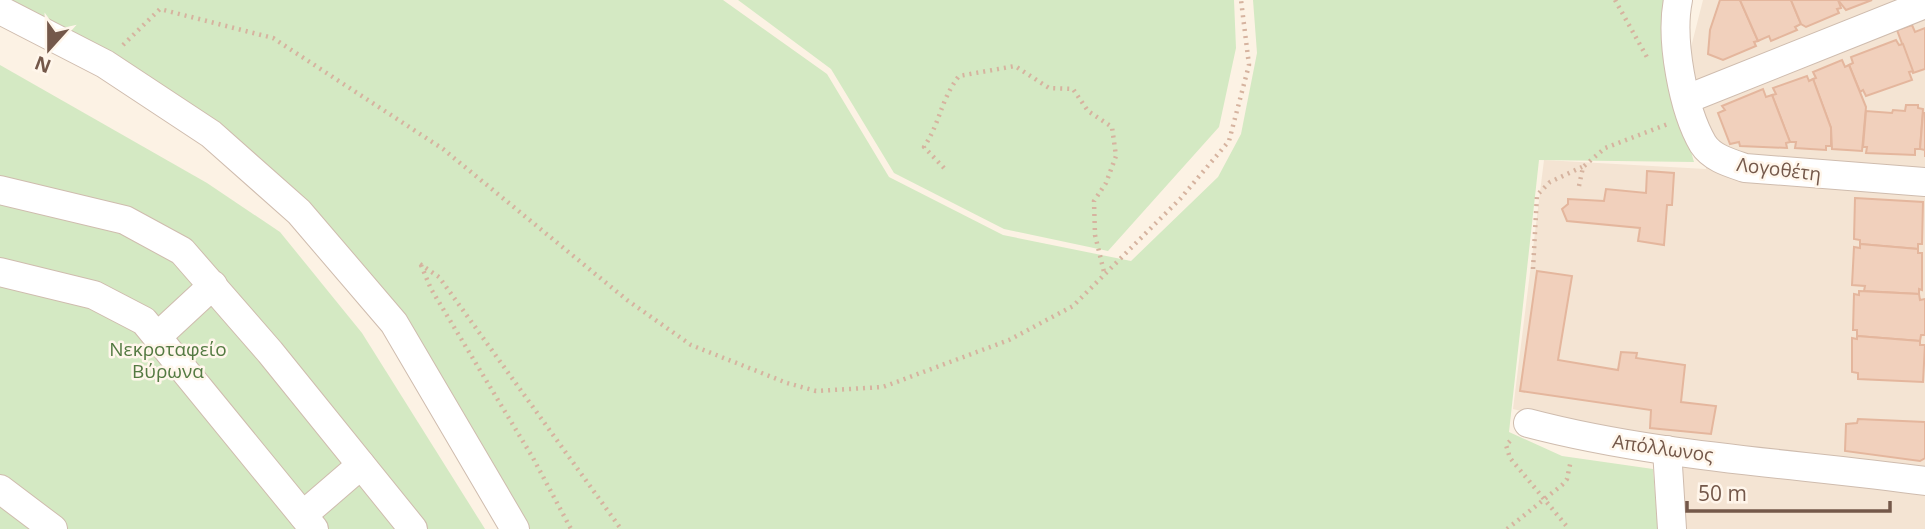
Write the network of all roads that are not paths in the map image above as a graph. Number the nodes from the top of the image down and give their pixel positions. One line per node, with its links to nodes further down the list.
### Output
1 (1678, 0): 4 (street, Λογοθέτη)
2 (1925, 4): 4 (street)
3 (0, 10): 18 (street)
4 (1690, 107): 5 (street, Λογοθέτη)
5 (1925, 182)
6 (0, 190): 8 (street)
7 (0, 272): 9 (street)
8 (213, 285): 9 (street); 12 (street)
9 (158, 336): 15 (street)
10 (1528, 423): 11 (street, Απόλλωνος)
11 (1667, 450): 13 (street, Απόλλωνος); 19 (street)
12 (361, 465): 15 (street); 17 (street)
13 (1925, 481)
14 (0, 489): 16 (street)
15 (308, 522)
16 (53, 529)
17 (413, 529)
18 (515, 529)
19 (1672, 529)

